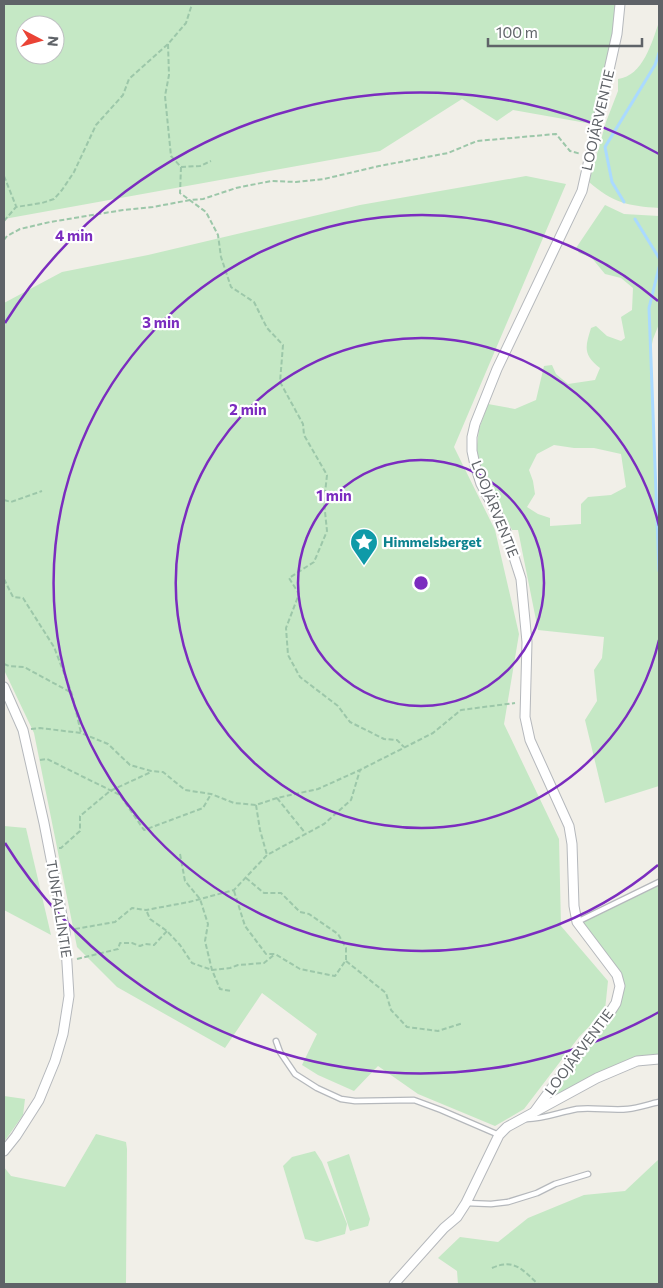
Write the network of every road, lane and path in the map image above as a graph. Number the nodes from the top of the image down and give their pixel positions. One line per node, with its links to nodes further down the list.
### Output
1 (192, 4): 3 (path)
2 (620, 4): 4 (street, LOOJÄRVENTIE)
3 (168, 44): 6 (path); 9 (path)
4 (591, 156): 8 (path); 20 (street, LOOJÄRVENTIE)
5 (211, 160): 6 (path)
6 (181, 167): 8 (path)
7 (4, 176): 9 (path)
8 (190, 200): 11 (path); 23 (path)
9 (16, 207): 10 (path)
10 (4, 220)
11 (4, 240)
12 (42, 491): 13 (path)
13 (4, 500)
14 (4, 579): 15 (path)
15 (7, 584): 16 (path); 19 (path)
16 (4, 585)
17 (4, 664): 19 (path)
18 (4, 687): 21 (street, TUNFALLINTIE)
19 (72, 694): 22 (path)
20 (525, 701): 23 (path); 40 (street, LOOJÄRVENTIE)
21 (23, 730): 22 (path); 24 (street, TUNFALLINTIE)
22 (81, 733): 26 (path)
23 (404, 748): 25 (path)
24 (30, 761): 27 (path); 32 (street, TUNFALLINTIE)
25 (360, 770): 29 (path); 31 (path)
26 (151, 772): 27 (path); 28 (path)
27 (110, 791): 28 (path); 32 (path)
28 (211, 794): 30 (path)
29 (277, 798): 30 (path); 31 (path)
30 (256, 804): 34 (path)
31 (306, 834): 34 (path)
32 (49, 847): 41 (street, TUNFALLINTIE)
33 (180, 854): 38 (path)
34 (267, 855): 35 (path)
35 (246, 878): 37 (path); 44 (path)
36 (659, 882): 40 (lane)
37 (234, 890): 38 (path); 43 (path)
38 (200, 900): 39 (path); 46 (path)
39 (146, 910): 41 (path); 42 (path)
40 (578, 922): 52 (street, LOOJÄRVENTIE)
41 (65, 931): 45 (street, TUNFALLINTIE)
42 (167, 931): 45 (path); 46 (path)
43 (275, 954): 44 (path); 46 (path)
44 (346, 960): 48 (path)
45 (67, 961): 55 (street, TUNFALLINTIE)
46 (212, 970): 47 (path)
47 (231, 991)
48 (463, 1023)
49 (276, 1041): 54 (lane)
50 (659, 1059): 52 (street)
51 (659, 1102): 53 (lane)
52 (535, 1111): 53 (street)
53 (520, 1119): 54 (street)
54 (499, 1135): 57 (street)
55 (4, 1151)
56 (588, 1174): 57 (lane)
57 (466, 1203): 59 (street)
58 (492, 1268): 60 (path)
59 (394, 1284)
60 (538, 1284)

